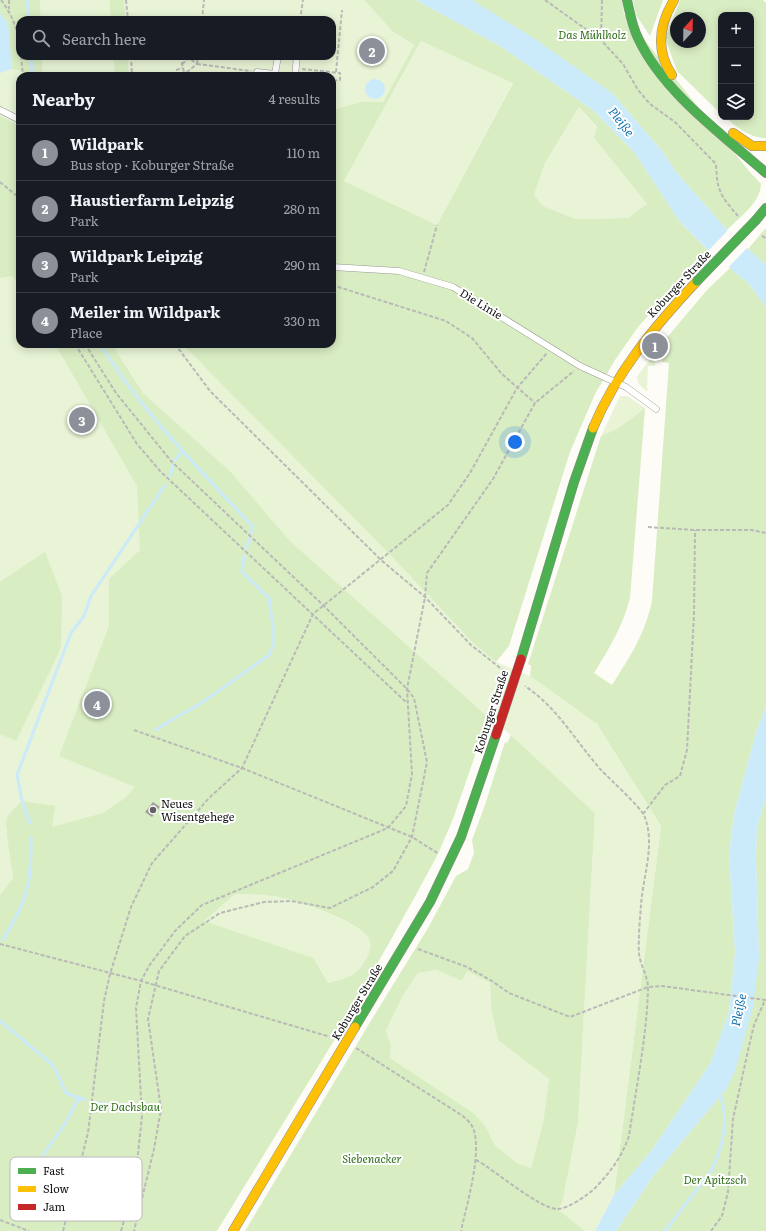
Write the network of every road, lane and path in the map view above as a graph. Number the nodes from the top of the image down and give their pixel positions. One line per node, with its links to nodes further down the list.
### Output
1 (1, 0): 10 (path)
2 (9, 0): 10 (path)
3 (126, 0): 12 (path)
4 (204, 0): 13 (path)
5 (303, 0): 14 (path)
6 (545, 0): 16 (path)
7 (602, 0): 16 (path)
8 (627, 0): 44 (main road)
9 (674, 0): 41 (main road)
10 (9, 10): 15 (path)
11 (342, 10): 37 (path)
12 (128, 16)
13 (202, 16)
14 (301, 16)
15 (16, 29)
16 (601, 40): 48 (path)
17 (21, 60): 30 (path)
18 (131, 60): 31 (path)
19 (182, 60): 25 (path)
20 (187, 60): 25 (path)
21 (192, 60): 26 (path)
22 (198, 60): 26 (path)
23 (277, 60): 35 (lane)
24 (296, 60): 28 (lane)
25 (182, 64): 27 (path)
26 (197, 64): 33 (path); 34 (path)
27 (182, 68): 29 (path); 32 (path)
28 (295, 69): 36 (lane); 37 (path)
29 (176, 70)
30 (23, 72)
31 (132, 72)
32 (184, 72)
33 (185, 72)
34 (245, 72)
35 (275, 72)
36 (295, 72)
37 (336, 72): 38 (path)
38 (336, 80)
39 (0, 110): 40 (lane)
40 (16, 118)
41 (752, 146): 42 (main road); 43 (main road)
42 (766, 146)
43 (761, 155)
44 (766, 173)
45 (0, 182): 46 (path)
46 (16, 195)
47 (766, 208): 60 (main road, Koburger Straße, bridge)
48 (738, 216)
49 (437, 225): 53 (path)
50 (762, 236): 51 (path)
51 (766, 238)
52 (336, 267): 53 (lane, Die Linie)
53 (422, 277): 58 (lane, Die Linie)
54 (336, 286): 61 (path)
55 (77, 348): 70 (path)
56 (88, 348): 69 (path)
57 (178, 348): 67 (path)
58 (552, 348): 59 (lane, Die Linie); 61 (path)
59 (580, 366): 60 (lane, Die Linie); 62 (path)
60 (615, 383): 63 (lane, Die Linie); 80 (main road, Koburger Straße, bridge)
61 (517, 388): 62 (path); 67 (path)
62 (535, 403): 68 (path)
63 (656, 409)
64 (648, 527): 65 (path)
65 (695, 530): 66 (path); 77 (path)
66 (766, 533)
67 (381, 560): 68 (path); 69 (path)
68 (425, 597): 71 (path); 73 (path)
69 (323, 605): 70 (path); 73 (path)
70 (313, 614): 74 (path); 76 (path)
71 (507, 673)
72 (520, 682): 77 (path)
73 (407, 689): 74 (path); 79 (path)
74 (407, 703): 78 (path)
75 (134, 730): 76 (path)
76 (242, 768): 78 (path); 83 (path)
77 (643, 814): 86 (path)
78 (388, 828): 79 (path); 84 (path)
79 (412, 837): 80 (path); 85 (path)
80 (451, 860): 81 (main road, Koburger Straße)
81 (406, 943): 86 (path); 102 (main road, Koburger Straße)
82 (0, 944): 83 (path)
83 (110, 974): 84 (path); 90 (path)
84 (141, 981): 85 (path); 91 (path)
85 (155, 986): 88 (path); 93 (path)
86 (648, 987): 87 (path); 92 (path)
87 (766, 1000): 104 (path)
88 (336, 1039)
89 (356, 1048): 92 (path)
90 (82, 1157)
91 (138, 1157)
92 (476, 1160): 103 (path)
93 (142, 1198)
94 (0, 1220): 98 (path)
95 (66, 1221): 99 (path)
96 (124, 1221): 100 (path)
97 (136, 1221): 101 (path)
98 (29, 1231)
99 (63, 1231)
100 (121, 1231)
101 (134, 1231)
102 (233, 1231)
103 (461, 1231)
104 (711, 1231)

